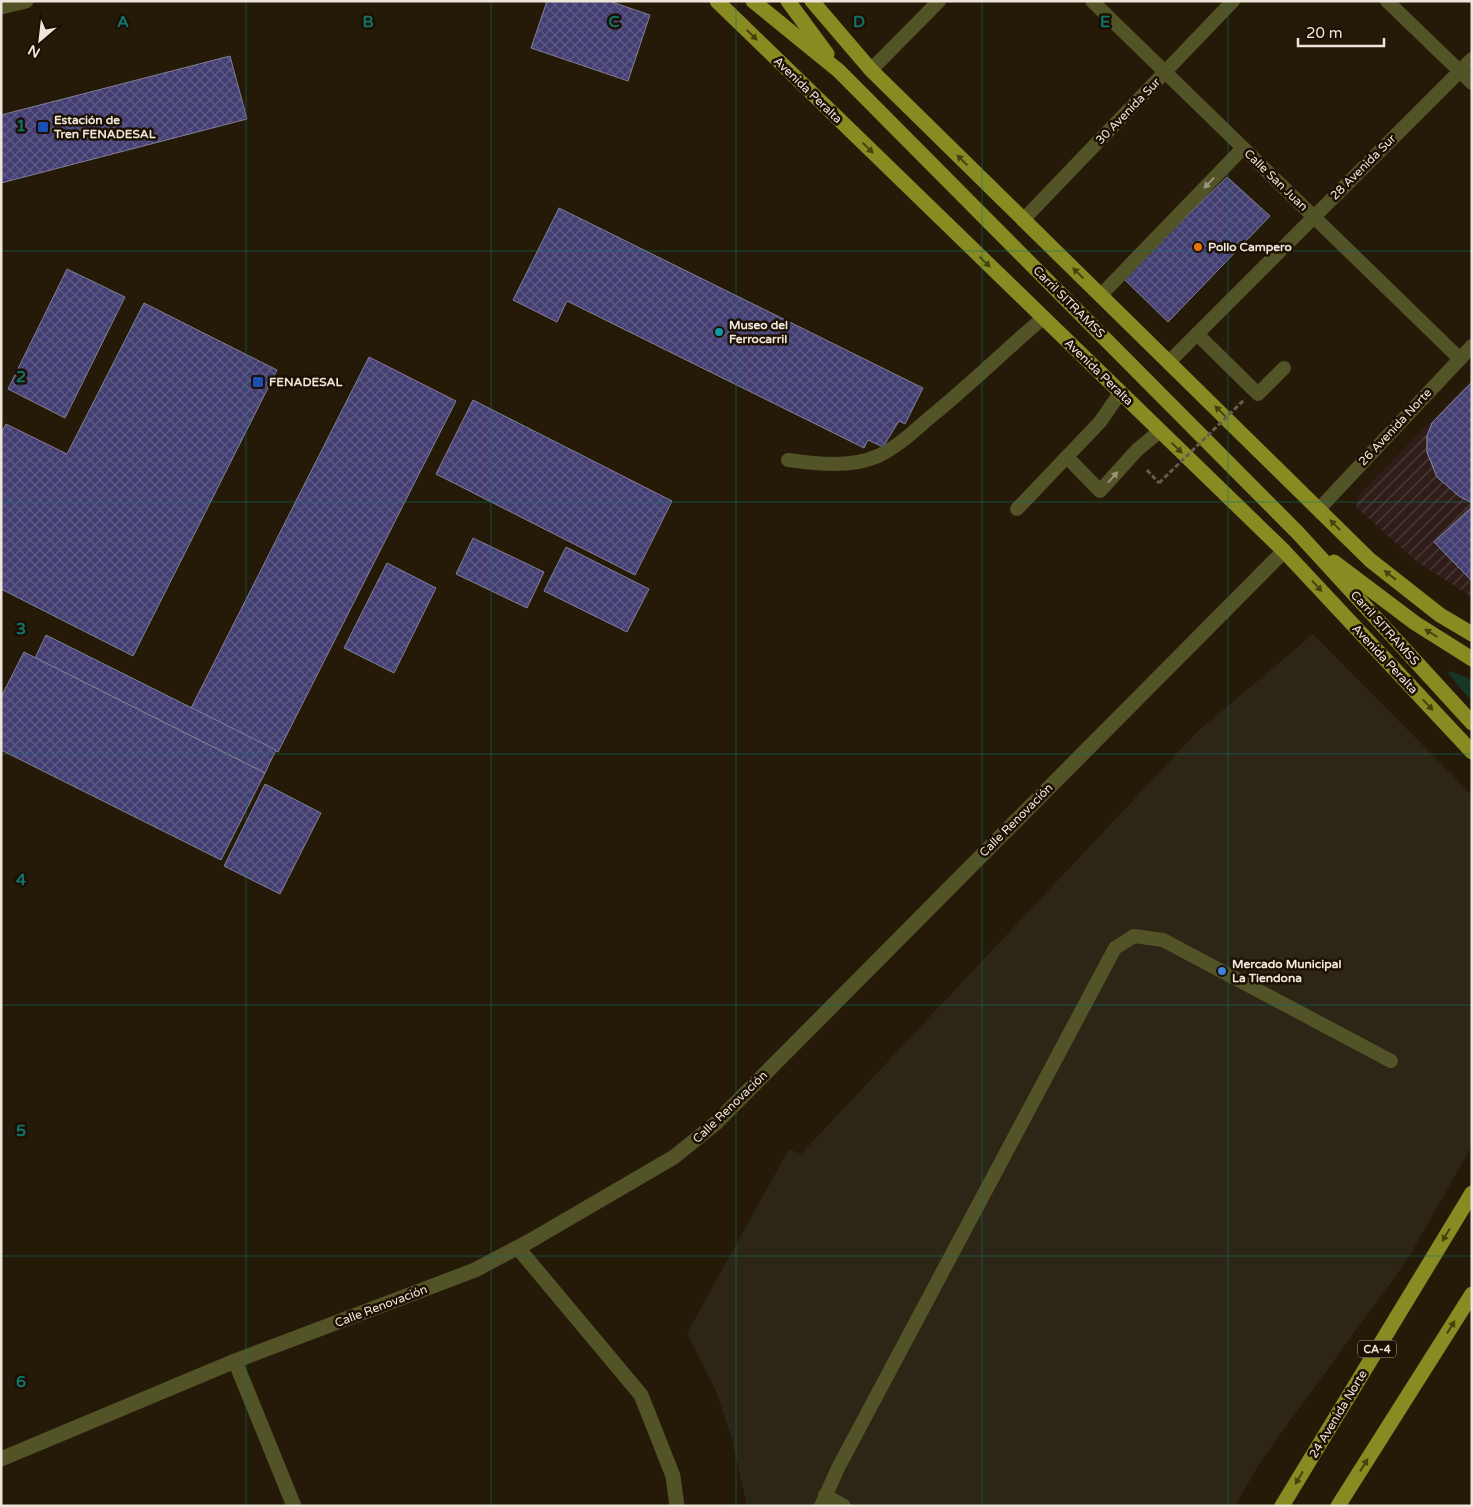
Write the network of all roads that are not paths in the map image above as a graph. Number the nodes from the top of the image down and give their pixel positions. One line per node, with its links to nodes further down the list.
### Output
1 (26, 1): 10 (street)
2 (717, 1): 21 (main road, Avenida Peralta, one-way to 21)
3 (753, 1): 13 (main road, Carril SITRAMSS)
4 (788, 1): 13 (main road, Carril SITRAMSS)
5 (812, 1): 12 (main road)
6 (939, 1): 12 (lane)
7 (1092, 1): 14 (lane, Calle San Juan)
8 (1233, 1): 14 (lane, 30 Avenida Sur)
9 (1387, 1): 15 (lane)
10 (1, 7)
11 (1472, 59): 15 (lane, 28 Avenida Sur)
12 (871, 70): 19 (main road, one-way to 12)
13 (840, 72): 33 (main road, Carril SITRAMSS)
14 (1165, 72): 17 (lane, Calle San Juan); 19 (lane, 30 Avenida Sur)
15 (1460, 72): 16 (lane); 18 (lane, 28 Avenida Sur)
16 (1472, 83)
17 (1243, 148): 18 (lane, Calle San Juan); 20 (lane, one-way to 20)
18 (1313, 217): 22 (lane, 28 Avenida Sur); 24 (lane, Calle San Juan)
19 (1023, 220): 20 (main road, one-way to 19)
20 (1101, 295): 25 (main road)
21 (1043, 318): 27 (main road, Avenida Peralta); 30 (lane)
22 (1197, 334): 25 (lane, 28 Avenida Sur); 26 (lane)
23 (1472, 346): 24 (lane, 26 Avenida Norte)
24 (1460, 359): 31 (lane, 26 Avenida Norte)
25 (1170, 361): 31 (main road, one-way to 25)
26 (1284, 368)
27 (1120, 393): 28 (main road, Avenida Peralta); 29 (lane)
28 (1160, 431): 29 (lane, one-way to 28); 34 (main road, Avenida Peralta, one-way to 34)
29 (1067, 457): 32 (lane)
30 (788, 460)
31 (1319, 508): 35 (main road, one-way to 31)
32 (1017, 509)
33 (1298, 533): 36 (main road, Carril SITRAMSS, one-way to 33); 37 (main road, Carril SITRAMSS)
34 (1284, 551): 38 (main road, Avenida Peralta, one-way to 38); 41 (street, Calle Renovación)
35 (1472, 634)
36 (1472, 659)
37 (1472, 723)
38 (1472, 752)
39 (1391, 1061): 45 (lane)
40 (1472, 1193): 49 (main road, 24 Avenida Norte / CA-4, one-way to 49)
41 (518, 1248): 43 (street, Calle Renovación); 47 (street)
42 (1472, 1294): 50 (main road, one-way to 42)
43 (235, 1361): 44 (street, Calle Renovación); 46 (street)
44 (1, 1459)
45 (823, 1501): 48 (lane)
46 (294, 1506)
47 (678, 1506)
48 (844, 1506)
49 (1282, 1506)
50 (1338, 1506)

